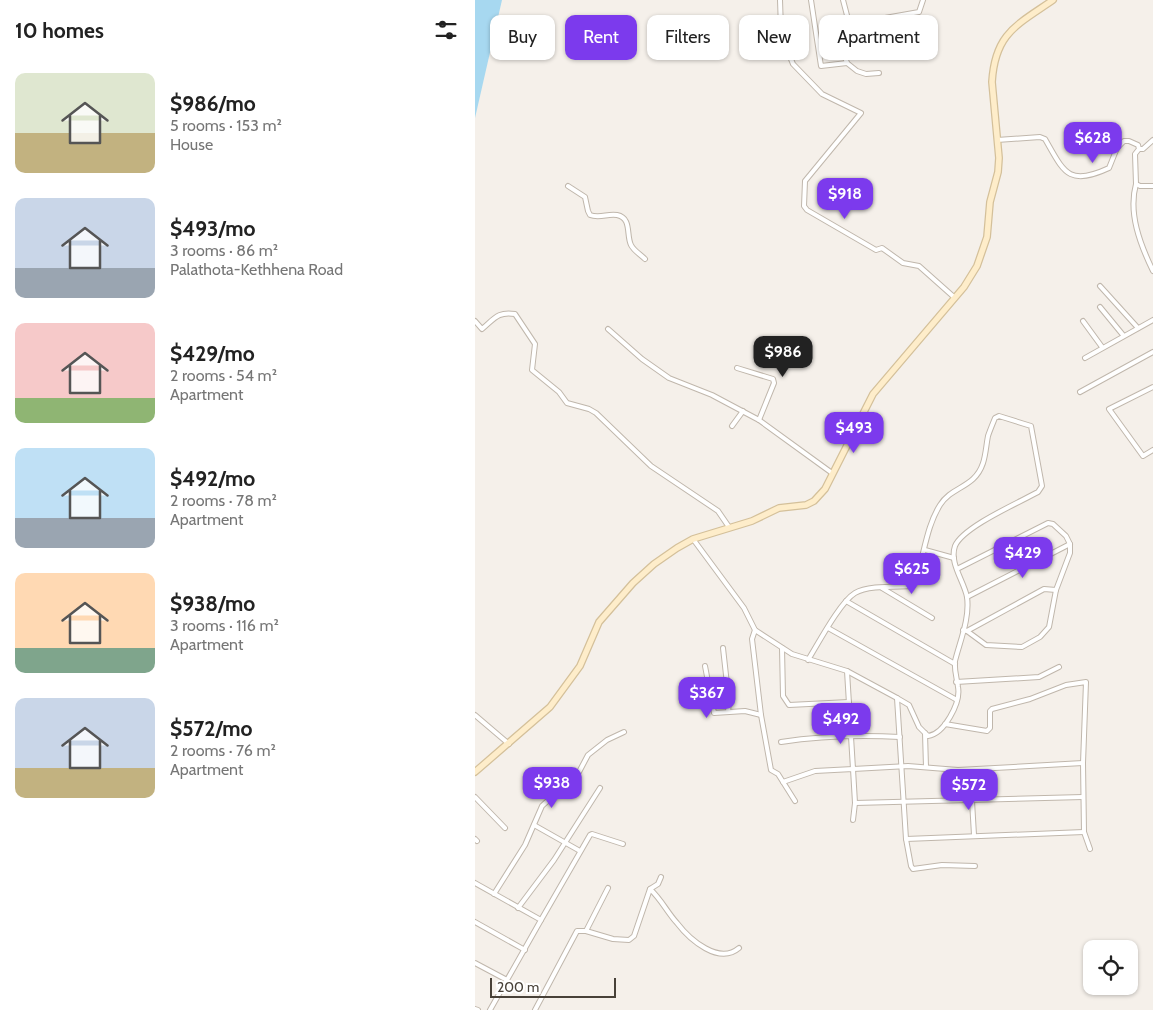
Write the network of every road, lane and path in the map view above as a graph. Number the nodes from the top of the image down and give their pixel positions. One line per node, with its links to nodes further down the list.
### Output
1 (780, 0): 20 (street)
2 (811, 0): 9 (street)
3 (843, 0): 6 (street)
4 (923, 0): 7 (street)
5 (1053, 0): 11 (street)
6 (847, 15)
7 (898, 15)
8 (846, 60): 9 (street)
9 (847, 63): 10 (street)
10 (879, 73)
11 (997, 140): 13 (street); 20 (street)
12 (1153, 140): 13 (street)
13 (1139, 149): 14 (street)
14 (1136, 184): 16 (street); 18 (street)
15 (568, 186): 17 (street)
16 (1153, 186)
17 (645, 259)
18 (1153, 271)
19 (1100, 286): 25 (street)
20 (955, 298): 38 (street)
21 (1099, 307): 27 (street)
22 (1153, 320): 25 (street)
23 (1083, 321): 28 (street)
24 (475, 322): 39 (street)
25 (1138, 328): 27 (street)
26 (608, 329): 34 (street)
27 (1123, 336): 28 (street)
28 (1102, 347): 30 (street)
29 (1153, 352): 33 (street)
30 (1085, 358)
31 (737, 368): 35 (street)
32 (1153, 387): 37 (street)
33 (1080, 392)
34 (743, 411): 35 (street); 36 (street)
35 (759, 420): 38 (street)
36 (732, 426)
37 (1153, 450)
38 (832, 473): 39 (street)
39 (729, 527): 40 (street)
40 (693, 539): 51 (street); 73 (street)
41 (1070, 544): 44 (street); 46 (street); 47 (street)
42 (925, 550): 43 (street); 43 (street); 45 (street)
43 (954, 558): 44 (street)
44 (957, 569): 47 (street)
45 (882, 588): 48 (street); 49 (street)
46 (1056, 590): 52 (street); 52 (street)
47 (967, 597): 52 (street)
48 (846, 601): 50 (street); 56 (street)
49 (932, 618)
50 (829, 628): 55 (street); 62 (street)
51 (755, 630): 54 (street); 66 (street)
52 (965, 631): 56 (street)
53 (723, 648): 64 (street)
54 (783, 648): 55 (street); 63 (street)
55 (808, 660): 59 (street)
56 (955, 664): 60 (street)
57 (705, 666): 64 (street)
58 (1059, 666): 60 (street)
59 (847, 670): 61 (street); 63 (street)
60 (956, 682): 62 (street)
61 (897, 698): 69 (street); 71 (street)
62 (957, 700): 67 (street)
63 (849, 702): 70 (street)
64 (728, 712): 66 (street)
65 (475, 715): 73 (street)
66 (761, 715): 80 (street)
67 (945, 724): 69 (street); 74 (street)
68 (624, 732): 90 (street)
69 (925, 733): 76 (street)
70 (851, 735): 71 (street); 72 (street); 77 (street)
71 (900, 737): 75 (street)
72 (781, 742)
73 (509, 744): 79 (street)
74 (1083, 763): 78 (street); 83 (street)
75 (901, 767): 76 (street); 77 (street); 87 (street)
76 (926, 767): 78 (street)
77 (853, 769): 80 (street); 88 (street)
78 (958, 770): 84 (street)
79 (475, 772)
80 (783, 782): 85 (street)
81 (599, 788): 95 (street)
82 (475, 797): 91 (street)
83 (1083, 797): 86 (street); 92 (street)
84 (960, 800): 86 (street); 87 (street)
85 (795, 801)
86 (973, 801): 93 (street)
87 (903, 802): 88 (street); 94 (street)
88 (855, 803): 89 (street)
89 (853, 820)
90 (534, 825): 95 (street); 104 (street)
91 (505, 828)
92 (1084, 832): 93 (street); 97 (street)
93 (973, 835): 94 (street)
94 (906, 839): 99 (street)
95 (566, 842): 98 (street); 105 (street)
96 (623, 844): 98 (street)
97 (1090, 849)
98 (580, 851): 106 (street)
99 (975, 866)
100 (661, 877): 103 (street)
101 (475, 883): 104 (street)
102 (608, 888): 108 (street)
103 (650, 889): 108 (street); 109 (street)
104 (494, 894): 105 (street)
105 (519, 908): 106 (street)
106 (541, 920): 110 (street)
107 (475, 922): 110 (street)
108 (586, 931): 114 (street)
109 (739, 948)
110 (525, 950): 112 (street)
111 (475, 963): 112 (street)
112 (507, 980): 113 (street)
113 (491, 1010)
114 (535, 1010)

